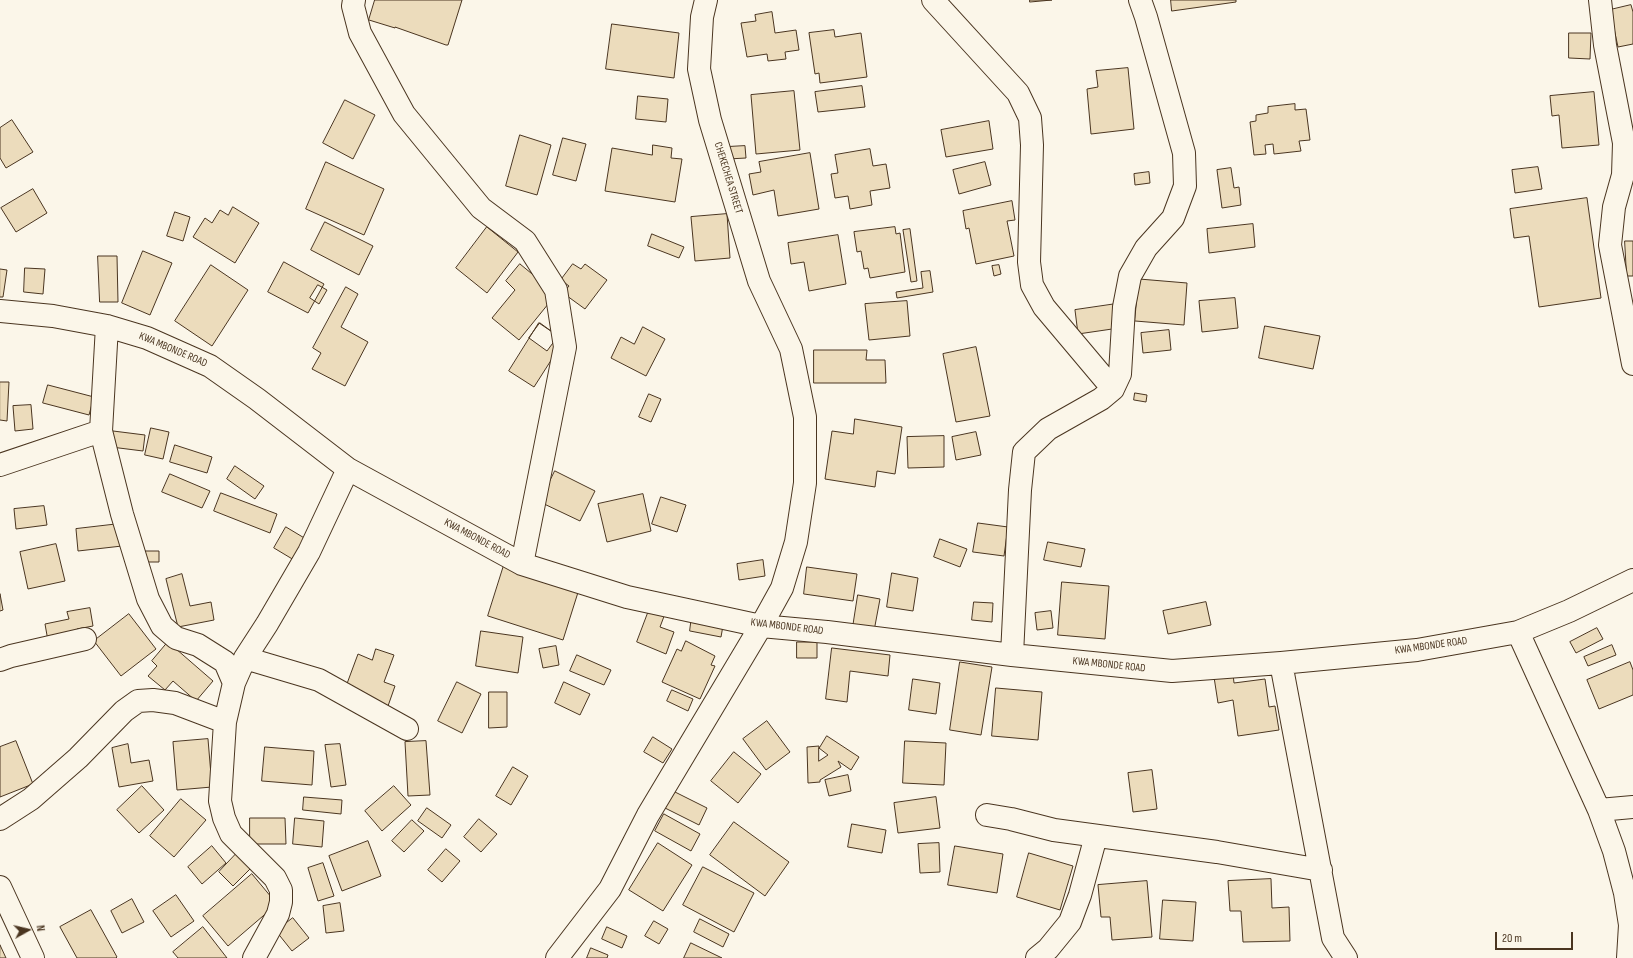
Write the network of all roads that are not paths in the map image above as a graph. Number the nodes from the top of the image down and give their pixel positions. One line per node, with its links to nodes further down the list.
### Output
1 (354, 0): 13 (street)
2 (706, 0): 15 (street, CHEKECHEA STREET)
3 (933, 0): 9 (street)
4 (1140, 0): 9 (street)
5 (1600, 0): 8 (street)
6 (0, 311): 7 (street, KWA MBONDE ROAD)
7 (107, 326): 10 (street); 12 (street, KWA MBONDE ROAD)
8 (1633, 364)
9 (1113, 389): 18 (street)
10 (101, 431): 11 (street); 22 (street)
11 (0, 465)
12 (348, 470): 13 (street, KWA MBONDE ROAD); 19 (street)
13 (522, 564): 15 (street, KWA MBONDE ROAD)
14 (1633, 580): 16 (street, KWA MBONDE ROAD)
15 (762, 626): 18 (street, KWA MBONDE ROAD); 34 (street, CHEKECHEA STREET)
16 (1518, 632): 21 (street, KWA MBONDE ROAD); 26 (street)
17 (85, 639): 20 (street)
18 (1012, 655): 21 (street, KWA MBONDE ROAD)
19 (245, 658): 22 (street); 24 (street)
20 (0, 660)
21 (1281, 663): 30 (street)
22 (234, 683): 23 (street)
23 (225, 722): 28 (street); 33 (street)
24 (407, 729)
25 (1633, 807): 26 (street)
26 (1599, 810): 37 (street)
27 (987, 815): 29 (street)
28 (0, 819)
29 (1096, 836): 30 (street); 35 (street)
30 (1321, 870): 36 (street)
31 (0, 887): 32 (street)
32 (32, 958)
33 (254, 958)
34 (557, 958)
35 (1037, 958)
36 (1346, 958)
37 (1628, 958)

